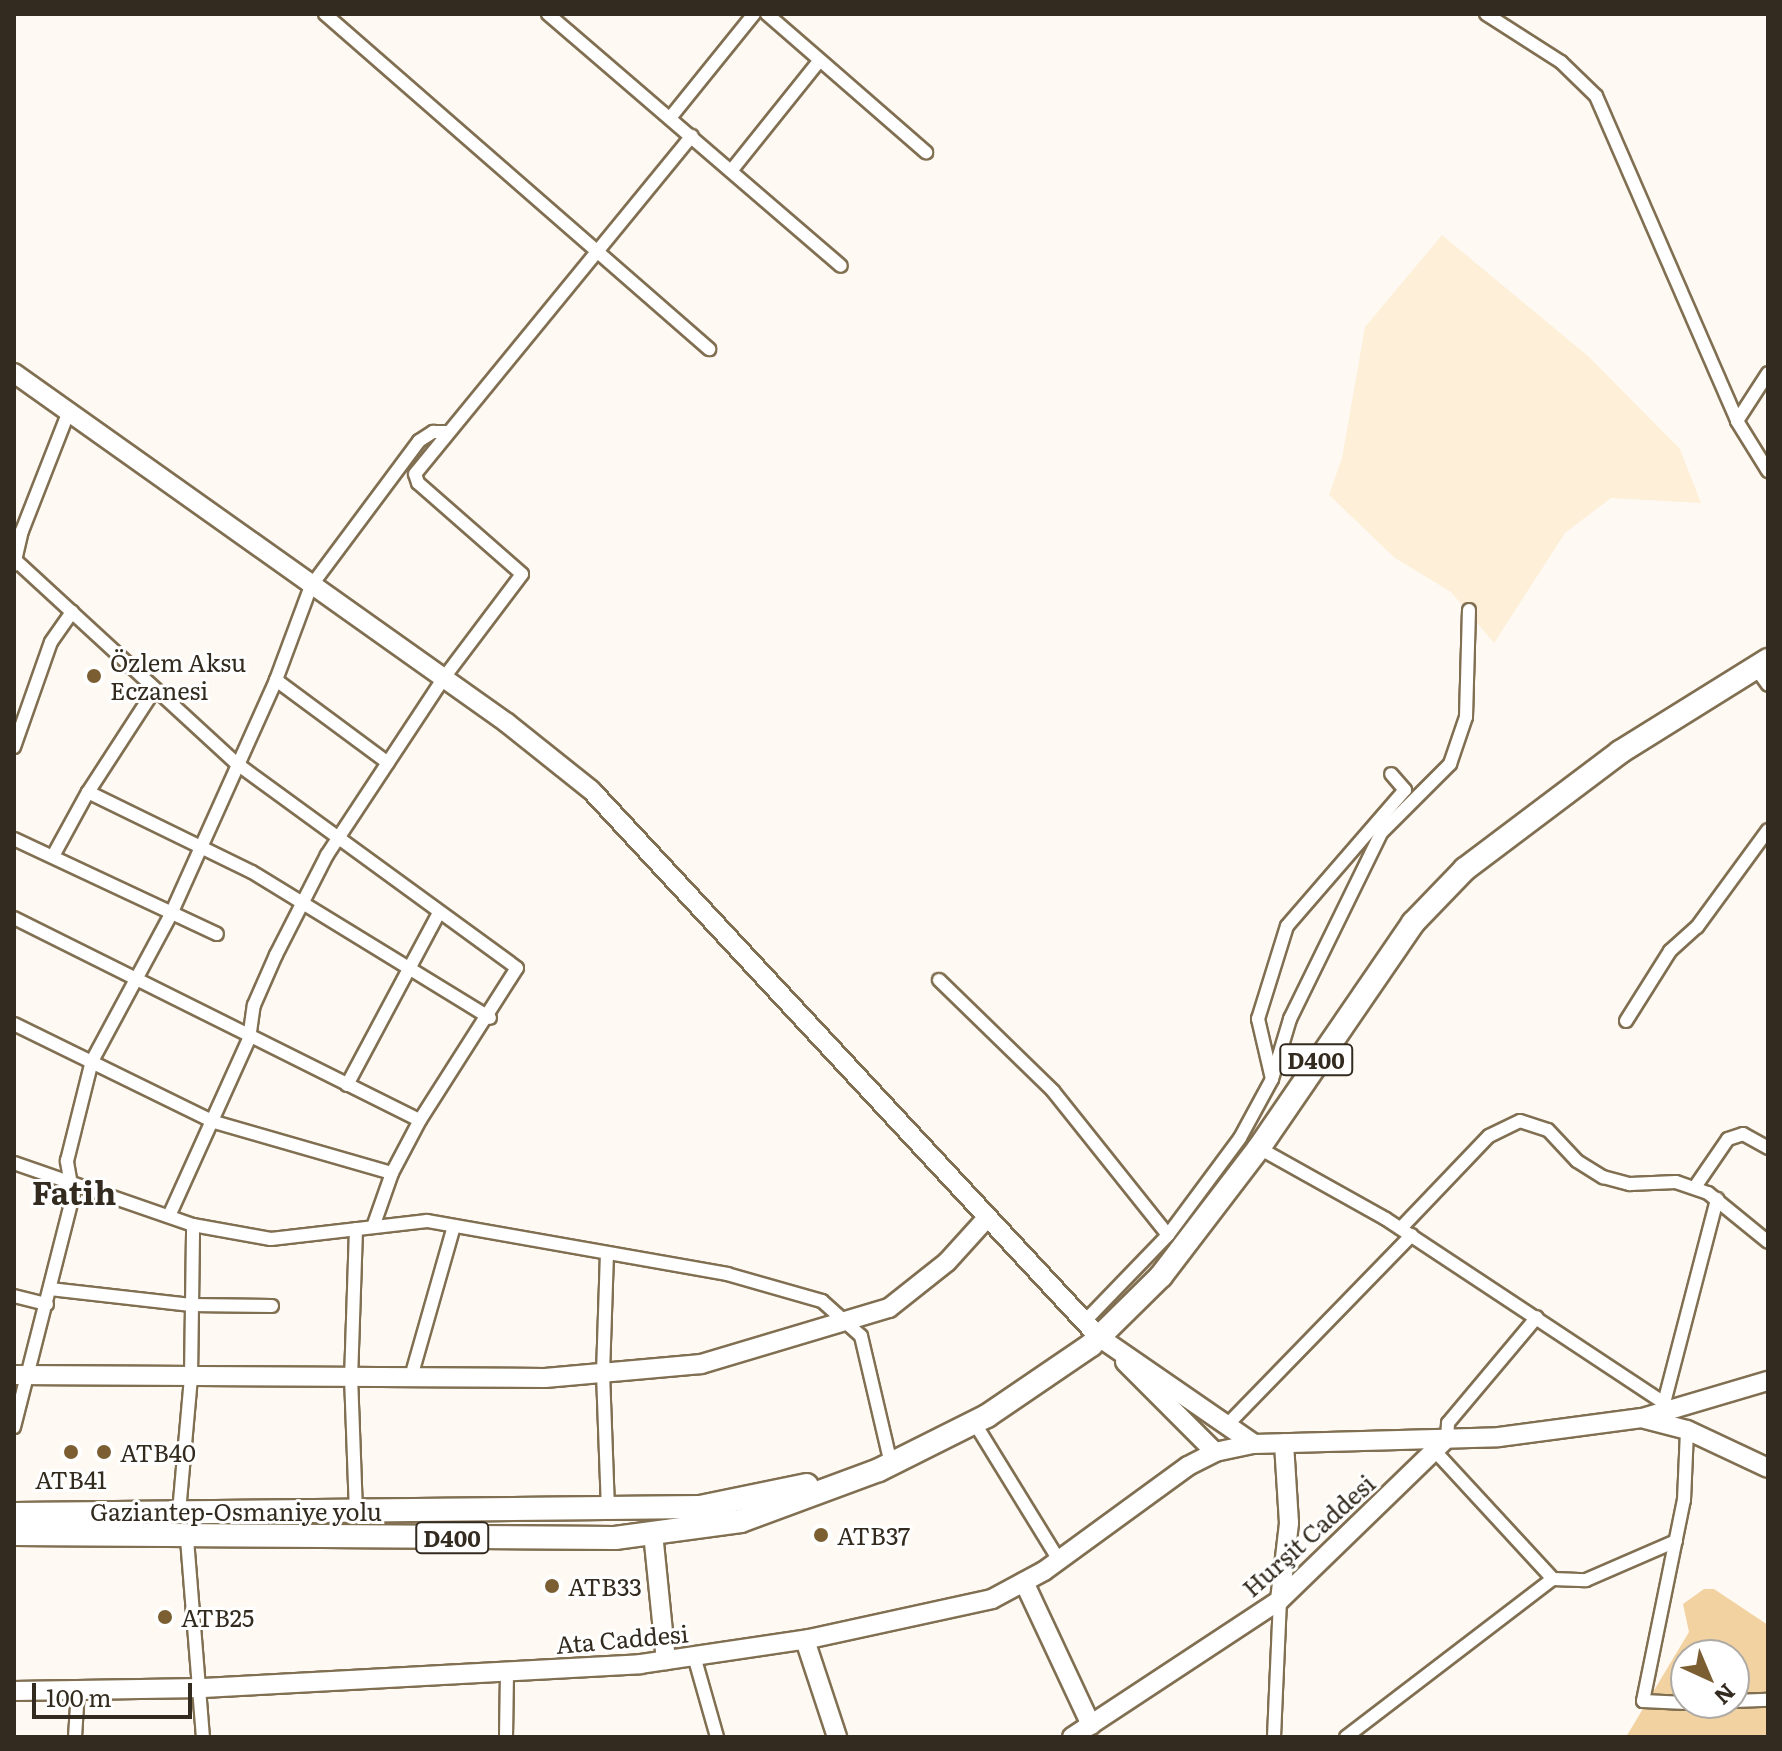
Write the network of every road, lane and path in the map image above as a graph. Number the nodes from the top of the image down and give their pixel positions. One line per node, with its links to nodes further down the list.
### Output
1 (325, 14): 11 (street)
2 (548, 14): 7 (street)
3 (754, 14): 7 (street)
4 (767, 14): 6 (street)
5 (1486, 14): 17 (street)
6 (819, 61): 9 (street); 10 (street)
7 (670, 118): 8 (street)
8 (692, 136): 10 (street); 11 (street)
9 (926, 152)
10 (731, 171): 12 (street)
11 (596, 251): 13 (street); 18 (street)
12 (841, 266)
13 (709, 349)
14 (14, 373): 16 (street)
15 (1768, 373): 17 (street)
16 (69, 411): 20 (street); 21 (street)
17 (1737, 421): 19 (street)
18 (447, 432): 21 (street); 25 (street)
19 (1768, 471)
20 (15, 562): 23 (street)
21 (311, 586): 25 (street); 26 (street)
22 (1469, 610): 51 (street)
23 (72, 612): 27 (street); 28 (street)
24 (1764, 671): 55 (highway, Gaziantep-Osmaniye yolu / D400)
25 (443, 679): 30 (street); 63 (street)
26 (276, 680): 29 (street); 30 (street)
27 (155, 689): 29 (street); 32 (street)
28 (14, 747)
29 (236, 763): 35 (street); 36 (street)
30 (388, 763): 35 (street)
31 (1391, 774): 51 (street)
32 (88, 792): 36 (street); 37 (street)
33 (1768, 830): 47 (street)
34 (14, 839): 37 (street)
35 (337, 839): 38 (street); 39 (street)
36 (199, 849): 38 (street); 40 (street)
37 (53, 856): 40 (street)
38 (302, 902): 43 (street); 49 (street)
39 (439, 913): 43 (street); 46 (street)
40 (171, 914): 42 (street); 44 (street)
41 (14, 918): 44 (street)
42 (217, 934)
43 (406, 968): 46 (street); 52 (street)
44 (137, 978): 49 (street); 50 (street)
45 (939, 980): 69 (street)
46 (490, 1018): 53 (street)
47 (1626, 1021)
48 (14, 1024): 50 (street)
49 (249, 1039): 52 (street); 54 (street)
50 (92, 1061): 54 (street); 59 (street)
51 (1272, 1079): 69 (street)
52 (347, 1085): 53 (street)
53 (420, 1120): 58 (street)
54 (214, 1122): 58 (street); 62 (street)
55 (1259, 1148): 68 (street); 79 (highway, Gaziantep-Osmaniye yolu / D400)
56 (1768, 1148): 60 (street)
57 (14, 1163): 59 (street)
58 (392, 1173): 66 (street)
59 (67, 1182): 62 (street); 72 (street)
60 (1695, 1187): 61 (street); 68 (street)
61 (1717, 1199): 70 (street); 87 (street)
62 (169, 1216): 64 (street)
63 (986, 1219): 78 (street); 79 (street)
64 (193, 1225): 67 (street); 75 (street)
65 (454, 1226): 66 (street); 71 (street); 85 (street)
66 (373, 1227): 67 (street)
67 (356, 1229): 83 (street)
68 (1406, 1232): 77 (street); 90 (street)
69 (1168, 1235): 79 (street)
70 (1768, 1242)
71 (607, 1253): 78 (street); 81 (street)
72 (50, 1289): 74 (street); 75 (street)
73 (14, 1296): 74 (street)
74 (47, 1304): 82 (street)
75 (191, 1305): 76 (street); 84 (street)
76 (272, 1306)
77 (1537, 1317): 87 (street); 95 (street)
78 (845, 1324): 81 (street); 97 (street)
79 (1092, 1330): 80 (street); 89 (highway, Gaziantep-Osmaniye yolu / D400)
80 (1121, 1356): 90 (street); 96 (street)
81 (603, 1373): 85 (street); 99 (street)
82 (21, 1375): 84 (street); 91 (street)
83 (351, 1376): 84 (street); 85 (street); 101 (street)
84 (191, 1377): 100 (street)
85 (411, 1377)
86 (1768, 1381): 87 (street)
87 (1669, 1407): 88 (street)
88 (1642, 1418): 92 (street); 95 (street)
89 (974, 1422): 97 (highway, Gaziantep-Osmaniye yolu / D400); 107 (street)
90 (1227, 1425): 94 (street); 96 (street)
91 (14, 1427)
92 (1687, 1430): 98 (street); 106 (street)
93 (1284, 1443): 94 (street); 95 (street); 110 (street)
94 (1254, 1444): 96 (street)
95 (1441, 1444): 108 (street); 110 (street, Hurşit Caddesi)
96 (1209, 1447): 107 (street, Ata Caddesi)
97 (885, 1467): 99 (highway, Gaziantep-Osmaniye yolu / D400); 103 (highway, Gaziantep-Osmaniye yolu / D400)
98 (1768, 1468)
99 (608, 1507): 101 (highway, Gaziantep-Osmaniye yolu / D400)
100 (179, 1512): 101 (highway, Gaziantep-Osmaniye yolu / D400); 102 (highway, Gaziantep-Osmaniye yolu / D400)
101 (356, 1512)
102 (14, 1514)
103 (653, 1533): 105 (highway, Gaziantep-Osmaniye yolu / D400); 113 (street)
104 (14, 1534): 105 (highway, Gaziantep-Osmaniye yolu / D400)
105 (187, 1539): 115 (street)
106 (1676, 1541): 108 (street); 118 (street)
107 (1059, 1560): 109 (street, Ata Caddesi)
108 (1553, 1579): 127 (street)
109 (1024, 1582): 111 (street, Ata Caddesi); 119 (street)
110 (1280, 1600): 119 (street, Hurşit Caddesi); 126 (street)
111 (805, 1640): 112 (street, Ata Caddesi); 124 (street)
112 (694, 1656): 113 (street, Ata Caddesi); 123 (street)
113 (666, 1660): 114 (street, Ata Caddesi)
114 (507, 1671): 115 (street, Ata Caddesi); 122 (street)
115 (203, 1688): 116 (street, Ata Caddesi); 121 (street)
116 (78, 1690): 117 (street, Ata Caddesi); 120 (street)
117 (14, 1691)
118 (1670, 1702)
119 (1091, 1725): 125 (street, Hurşit Caddesi)
120 (75, 1737)
121 (203, 1737)
122 (506, 1737)
123 (717, 1737)
124 (837, 1737)
125 (1072, 1737)
126 (1274, 1737)
127 (1346, 1737)

